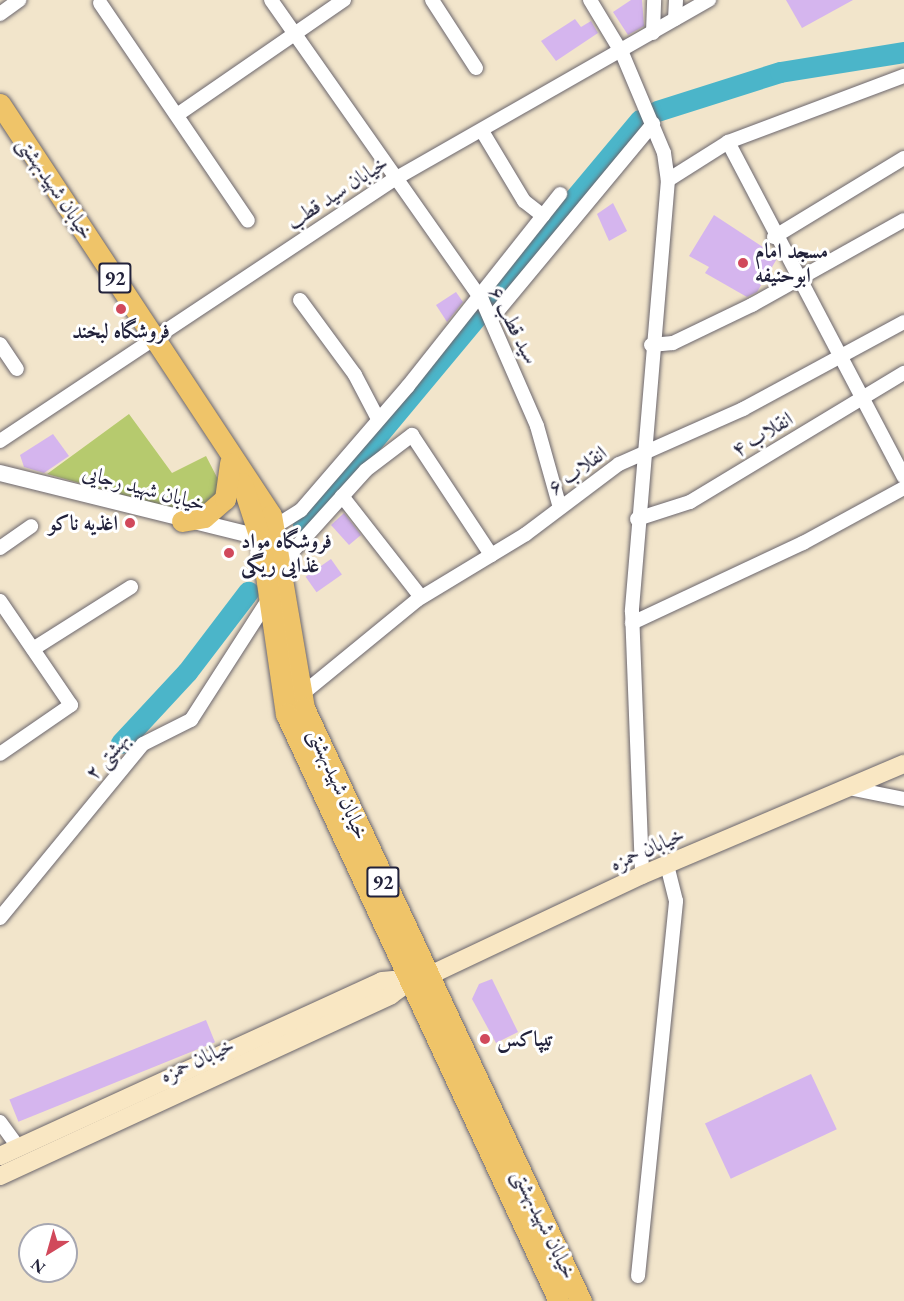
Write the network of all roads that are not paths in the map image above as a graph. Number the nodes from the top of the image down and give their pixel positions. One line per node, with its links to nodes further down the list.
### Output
1 (20, 0): 10 (street)
2 (271, 0): 13 (street, سید قطب ۶)
3 (344, 0): 13 (street)
4 (432, 0): 15 (street)
5 (590, 0): 14 (street)
6 (654, 0): 12 (street)
7 (676, 0): 11 (street)
8 (710, 0): 11 (street, خیابان سید قطب)
9 (100, 3): 18 (street)
10 (0, 14)
11 (675, 19): 12 (street, خیابان سید قطب)
12 (653, 33): 14 (street, خیابان سید قطب)
13 (293, 35): 18 (street); 23 (street, سید قطب ۶)
14 (622, 53): 19 (street); 20 (street, خیابان سید قطب)
15 (476, 68)
16 (904, 76): 21 (street)
17 (0, 104): 35 (main road, خیابان شهیدبهشتی / 92)
18 (177, 115): 28 (street)
19 (652, 124): 24 (street); 33 (street)
20 (482, 131): 23 (street, خیابان سید قطب); 26 (street)
21 (728, 142): 24 (street); 29 (street)
22 (904, 158): 29 (street)
23 (393, 180): 31 (street, سید قطب ۶); 35 (street, خیابان سید قطب)
24 (668, 180): 37 (street)
25 (560, 194): 26 (street)
26 (543, 216): 31 (street)
27 (904, 220): 30 (street)
28 (248, 221)
29 (774, 237): 30 (street)
30 (797, 281): 37 (street); 38 (street)
31 (479, 297): 33 (street, سید قطب ۶); 42 (street)
32 (300, 300): 42 (street)
33 (491, 319): 50 (street, سید قطب ۶)
34 (904, 322): 38 (street, انقلاب ۶)
35 (155, 337): 43 (street, خیابان سید قطب); 44 (main road, خیابان شهیدبهشتی / 92)
36 (0, 344): 39 (street)
37 (651, 345): 45 (street)
38 (838, 358): 41 (street); 45 (street, انقلاب ۶)
39 (17, 369)
40 (904, 373): 41 (street, انقلاب ۴)
41 (860, 398): 47 (street); 51 (street, انقلاب ۴)
42 (378, 419): 54 (street)
43 (0, 441)
44 (231, 451): 52 (main road); 54 (main road, خیابان شهیدبهشتی / 92)
45 (642, 456): 50 (street, انقلاب ۶); 51 (street)
46 (0, 473): 52 (street, خیابان شهید رجایی)
47 (904, 477)
48 (904, 488): 62 (street)
49 (342, 496): 56 (street); 57 (street); 59 (street)
50 (560, 508): 56 (street, انقلاب ۶)
51 (637, 519): 62 (street)
52 (182, 521): 54 (street, خیابان شهید رجایی)
53 (31, 526): 55 (street)
54 (271, 536): 57 (main road, خیابان شهیدبهشتی / 92); 60 (main road, خیابان شهیدبهشتی / 92)
55 (0, 548)
56 (492, 555): 59 (street, انقلاب ۶)
57 (282, 563): 64 (main road, خیابان شهیدبهشتی / 92)
58 (131, 587): 63 (street)
59 (422, 597): 64 (street, انقلاب ۶)
60 (268, 600): 71 (street, بهشتی ۲); 72 (main road, خیابان شهیدبهشتی / 92)
61 (0, 602): 63 (street)
62 (632, 623): 70 (street)
63 (33, 649): 65 (street)
64 (301, 695): 72 (main road, خیابان شهیدبهشتی / 92)
65 (0, 754)
66 (904, 764): 67 (main road, خیابان حمزه)
67 (849, 788): 68 (street); 69 (main road, خیابان حمزه)
68 (904, 799)
69 (667, 864): 70 (main road, خیابان حمزه); 77 (street)
70 (642, 875): 72 (main road, خیابان حمزه)
71 (0, 918)
72 (418, 979): 74 (main road, خیابان حمزه); 76 (main road, خیابان حمزه); 78 (main road, خیابان شهیدبهشتی / 92); 79 (main road, خیابان شهیدبهشتی / 92)
73 (0, 1122): 74 (street)
74 (19, 1148): 75 (main road, خیابان حمزه)
75 (0, 1156)
76 (0, 1176)
77 (638, 1276)
78 (559, 1301)
79 (581, 1301)

